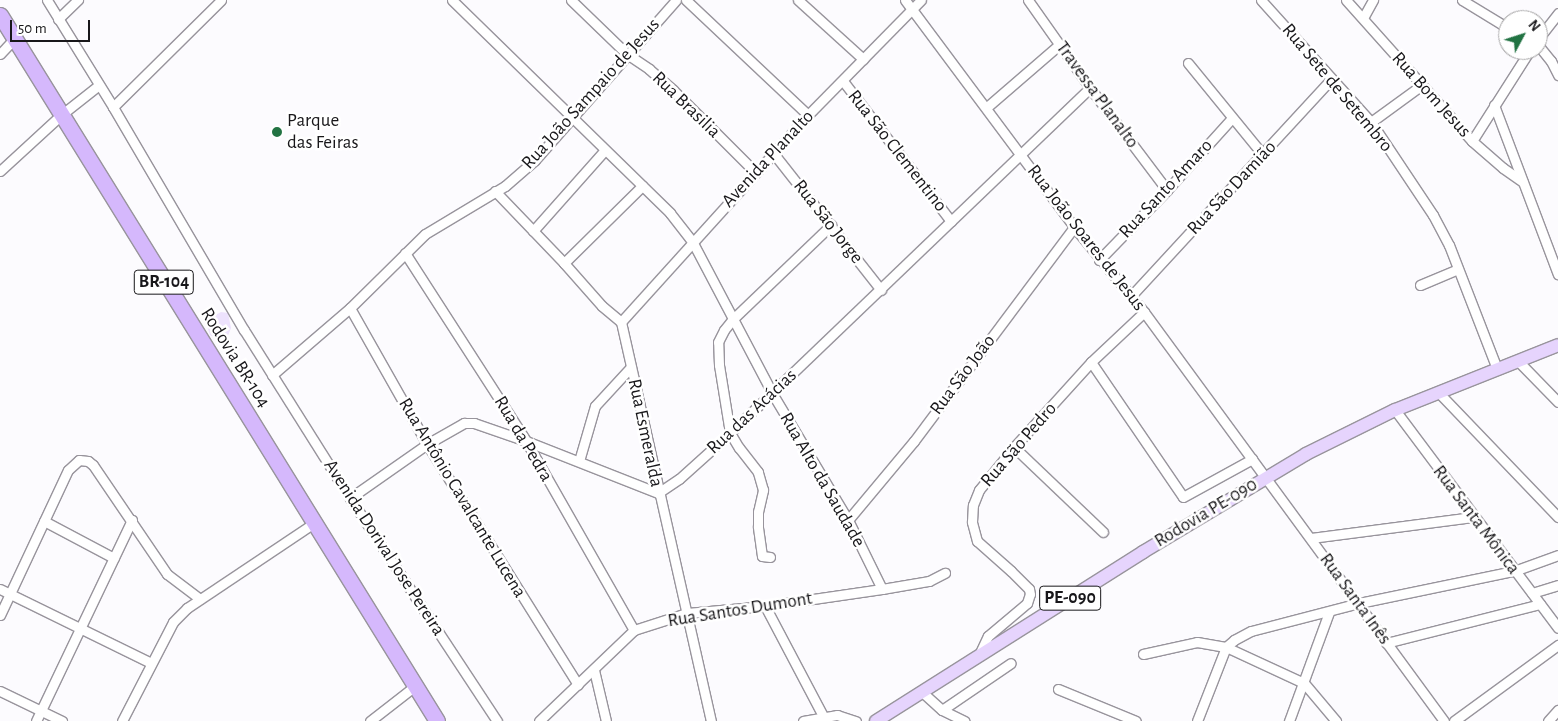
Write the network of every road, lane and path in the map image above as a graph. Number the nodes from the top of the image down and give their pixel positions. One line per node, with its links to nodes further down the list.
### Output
1 (47, 0): 20 (street, Avenida Dorival Jose Pereira)
2 (78, 0): 20 (street)
3 (221, 0): 38 (street)
4 (571, 0): 26 (street, Rua Brasilia)
5 (676, 0): 26 (street, Rua João Sampaio de Jesus)
6 (686, 0): 41 (street)
7 (798, 0): 28 (street)
8 (905, 0): 16 (street, Rua João Soares de Jesus)
9 (921, 0): 16 (street, Avenida Planalto)
10 (1029, 0): 24 (street, Travessa Planalto)
11 (1261, 0): 32 (street, Rua Sete de Setembro)
12 (1346, 0): 19 (street, Rua Bom Jesus)
13 (1373, 0): 19 (street)
14 (1462, 0): 21 (street)
15 (457, 2): 42 (street, Rua Alto da Saudade)
16 (913, 8): 28 (street, Avenida Planalto); 39 (street, Rua João Soares de Jesus)
17 (1558, 13): 22 (street)
18 (0, 15): 23 (highway, Rodovia BR-104 / BR-104)
19 (1363, 18): 35 (street, Rua Bom Jesus)
20 (58, 19): 34 (street, Avenida Dorival Jose Pereira)
21 (1498, 22)
22 (1548, 26)
23 (14, 39): 25 (street); 40 (highway, Rodovia BR-104 / BR-104)
24 (1060, 44): 36 (street, Travessa Planalto); 39 (street)
25 (0, 54)
26 (627, 54): 42 (street, Rua João Sampaio de Jesus); 51 (street, Rua Brasilia)
27 (1548, 57): 31 (street)
28 (863, 59): 33 (street, Avenida Planalto)
29 (1523, 60): 37 (street)
30 (1188, 63): 43 (street)
31 (1558, 75)
32 (1331, 79): 44 (street, Rua Sete de Setembro); 49 (street, Rua São Damião)
33 (843, 81): 41 (street, Avenida Planalto); 56 (street, Rua São Clementino)
34 (99, 85): 38 (street, Avenida Dorival Jose Pereira); 40 (street)
35 (1422, 85): 44 (street); 45 (street, Rua Bom Jesus)
36 (1090, 88): 48 (street, Rua das Acácias); 54 (street, Travessa Planalto)
37 (1494, 105): 45 (street); 52 (street)
38 (113, 107): 78 (street, Avenida Dorival Jose Pereira)
39 (986, 107): 48 (street, Rua João Soares de Jesus)
40 (61, 115): 50 (street); 97 (highway, Rodovia BR-104 / BR-104)
41 (808, 115): 47 (street, Avenida Planalto)
42 (574, 118): 46 (street, Rua Alto da Saudade); 55 (street, Rua João Sampaio de Jesus)
43 (1232, 118): 49 (street); 54 (street, Rua Santo Amaro)
44 (1371, 122): 64 (street, Rua Sete de Setembro)
45 (1472, 141): 52 (street, Rua Bom Jesus)
46 (604, 150): 53 (street, Rua Alto da Saudade); 59 (street)
47 (774, 154): 51 (street, Avenida Planalto); 57 (street, Rua São Jorge)
48 (1020, 155): 56 (street, Rua das Acácias); 58 (street, Rua João Soares de Jesus)
49 (1263, 155): 68 (street, Rua São Damião)
50 (0, 171)
51 (755, 172): 60 (street, Avenida Planalto)
52 (1523, 182): 65 (street)
53 (642, 186): 60 (street, Rua Alto da Saudade); 63 (street)
54 (1167, 190): 62 (street, Rua Santo Amaro)
55 (495, 191): 59 (street); 61 (street, Rua João Sampaio de Jesus)
56 (952, 221): 67 (street, Rua das Acácias)
57 (831, 225): 67 (street, Rua São Jorge); 71 (street)
58 (1074, 227): 62 (street, Rua João Soares de Jesus); 95 (street, Rua São João)
59 (533, 231): 63 (street)
60 (692, 241): 71 (street, Rua Alto da Saudade); 72 (street, Avenida Planalto)
61 (405, 253): 69 (street, Rua João Sampaio de Jesus); 84 (street, Rua da Pedra)
62 (1099, 260): 68 (street, Rua João Soares de Jesus)
63 (564, 263): 72 (street)
64 (1458, 269): 66 (street); 77 (street, Rua Sete de Setembro)
65 (1558, 274)
66 (1420, 285)
67 (881, 290): 79 (street, Rua das Acácias)
68 (1130, 296): 70 (street, Rua João Soares de Jesus)
69 (350, 308): 78 (street, Rua João Sampaio de Jesus); 85 (street, Rua Antônio Cavalcante Lucena)
70 (1144, 312): 74 (street, Rua São Pedro); 87 (street, Rua João Soares de Jesus)
71 (734, 320): 79 (street, Rua Alto da Saudade); 83 (street)
72 (621, 322): 76 (street, Rua Esmeralda)
73 (1558, 345): 75 (main road, Rodovia PE-090 / PE-090)
74 (1092, 362): 86 (street, Rua São Pedro); 87 (street)
75 (1519, 362): 77 (main road, Rodovia PE-090 / PE-090); 81 (street)
76 (631, 367): 88 (street); 90 (street, Rua Esmeralda)
77 (1497, 369): 80 (main road, Rodovia PE-090 / PE-090)
78 (272, 375): 91 (street, Avenida Dorival Jose Pereira)
79 (772, 393): 83 (street, Rua das Acácias); 95 (street, Rua Alto da Saudade)
80 (1439, 393): 82 (main road, Rodovia PE-090 / PE-090); 93 (street)
81 (1558, 402)
82 (1395, 410): 89 (main road, Rodovia PE-090 / PE-090); 92 (street, Rua Santa Mônica)
83 (730, 433): 90 (street, Rua das Acácias); 101 (street)
84 (526, 441): 85 (street); 88 (street); 119 (street, Rua da Pedra)
85 (427, 444): 91 (street); 129 (street, Rua Antônio Cavalcante Lucena)
86 (1014, 447): 98 (street); 124 (street, Rua São Pedro)
87 (1252, 459): 89 (street, Rua João Soares de Jesus)
88 (579, 461): 90 (street)
89 (1266, 477): 99 (street, Rua Santa Inês); 124 (main road, Rodovia PE-090 / PE-090)
90 (658, 493): 115 (street, Rua Esmeralda)
91 (350, 498): 143 (street, Avenida Dorival Jose Pereira)
92 (1473, 516): 99 (street); 103 (street, Rua Santa Mônica)
93 (1558, 517)
94 (132, 520): 96 (street); 102 (street); 110 (street)
95 (848, 520): 107 (street, Rua Alto da Saudade)
96 (44, 521): 102 (street); 109 (street)
97 (314, 523): 110 (street); 130 (highway, Rodovia BR-104 / BR-104)
98 (1103, 532)
99 (1311, 538): 111 (street, Rua Santa Inês)
100 (1558, 555): 103 (street)
101 (770, 557)
102 (114, 558): 117 (street)
103 (1514, 571): 108 (street, Rua Santa Mônica); 111 (street)
104 (945, 573): 107 (street, Rua Santos Dumont)
105 (1558, 585): 108 (street)
106 (0, 589): 109 (street)
107 (882, 589): 113 (street, Rua Santos Dumont)
108 (1532, 593): 112 (street, Rua Santa Mônica)
109 (10, 594): 116 (street); 117 (street)
110 (200, 599): 125 (street)
111 (1359, 603): 114 (street); 120 (street, Rua Santa Inês)
112 (1540, 604): 118 (street, Rua Santa Mônica); 120 (street)
113 (765, 606): 115 (street, Rua Santos Dumont); 137 (street)
114 (1329, 612): 122 (street); 128 (street)
115 (687, 614): 119 (street, Rua Santos Dumont); 146 (street, Rua Esmeralda)
116 (0, 615)
117 (81, 628): 125 (street); 136 (street)
118 (1558, 628)
119 (634, 630): 127 (street, Rua Santos Dumont)
120 (1386, 643): 155 (street, Rua Santa Inês)
121 (1558, 645): 156 (street)
122 (1226, 647): 123 (street); 128 (street); 152 (street)
123 (1143, 654)
124 (978, 658): 133 (main road, Rodovia PE-090 / PE-090)
125 (151, 663): 140 (street)
126 (1011, 663): 134 (street)
127 (594, 670): 129 (street, Rua Santos Dumont); 145 (street)
128 (1304, 683): 153 (street); 154 (street)
129 (578, 685): 144 (street, Rua Santos Dumont)
130 (415, 686): 141 (street); 142 (highway, Rodovia BR-104 / BR-104)
131 (1058, 689): 151 (street)
132 (0, 691): 136 (street)
133 (922, 692): 134 (street); 149 (main road, Rodovia PE-090 / PE-090)
134 (942, 710): 150 (street)
135 (1558, 710): 157 (street)
136 (40, 711): 138 (street); 139 (street)
137 (823, 716): 147 (street); 148 (street)
138 (36, 721)
139 (62, 721)
140 (122, 721)
141 (370, 721)
142 (437, 721)
143 (497, 721)
144 (539, 721)
145 (606, 721)
146 (711, 721)
147 (803, 721)
148 (856, 721)
149 (876, 721)
150 (965, 721)
151 (1136, 721)
152 (1197, 721)
153 (1288, 721)
154 (1336, 721)
155 (1444, 721)
156 (1454, 721)
157 (1548, 721)

